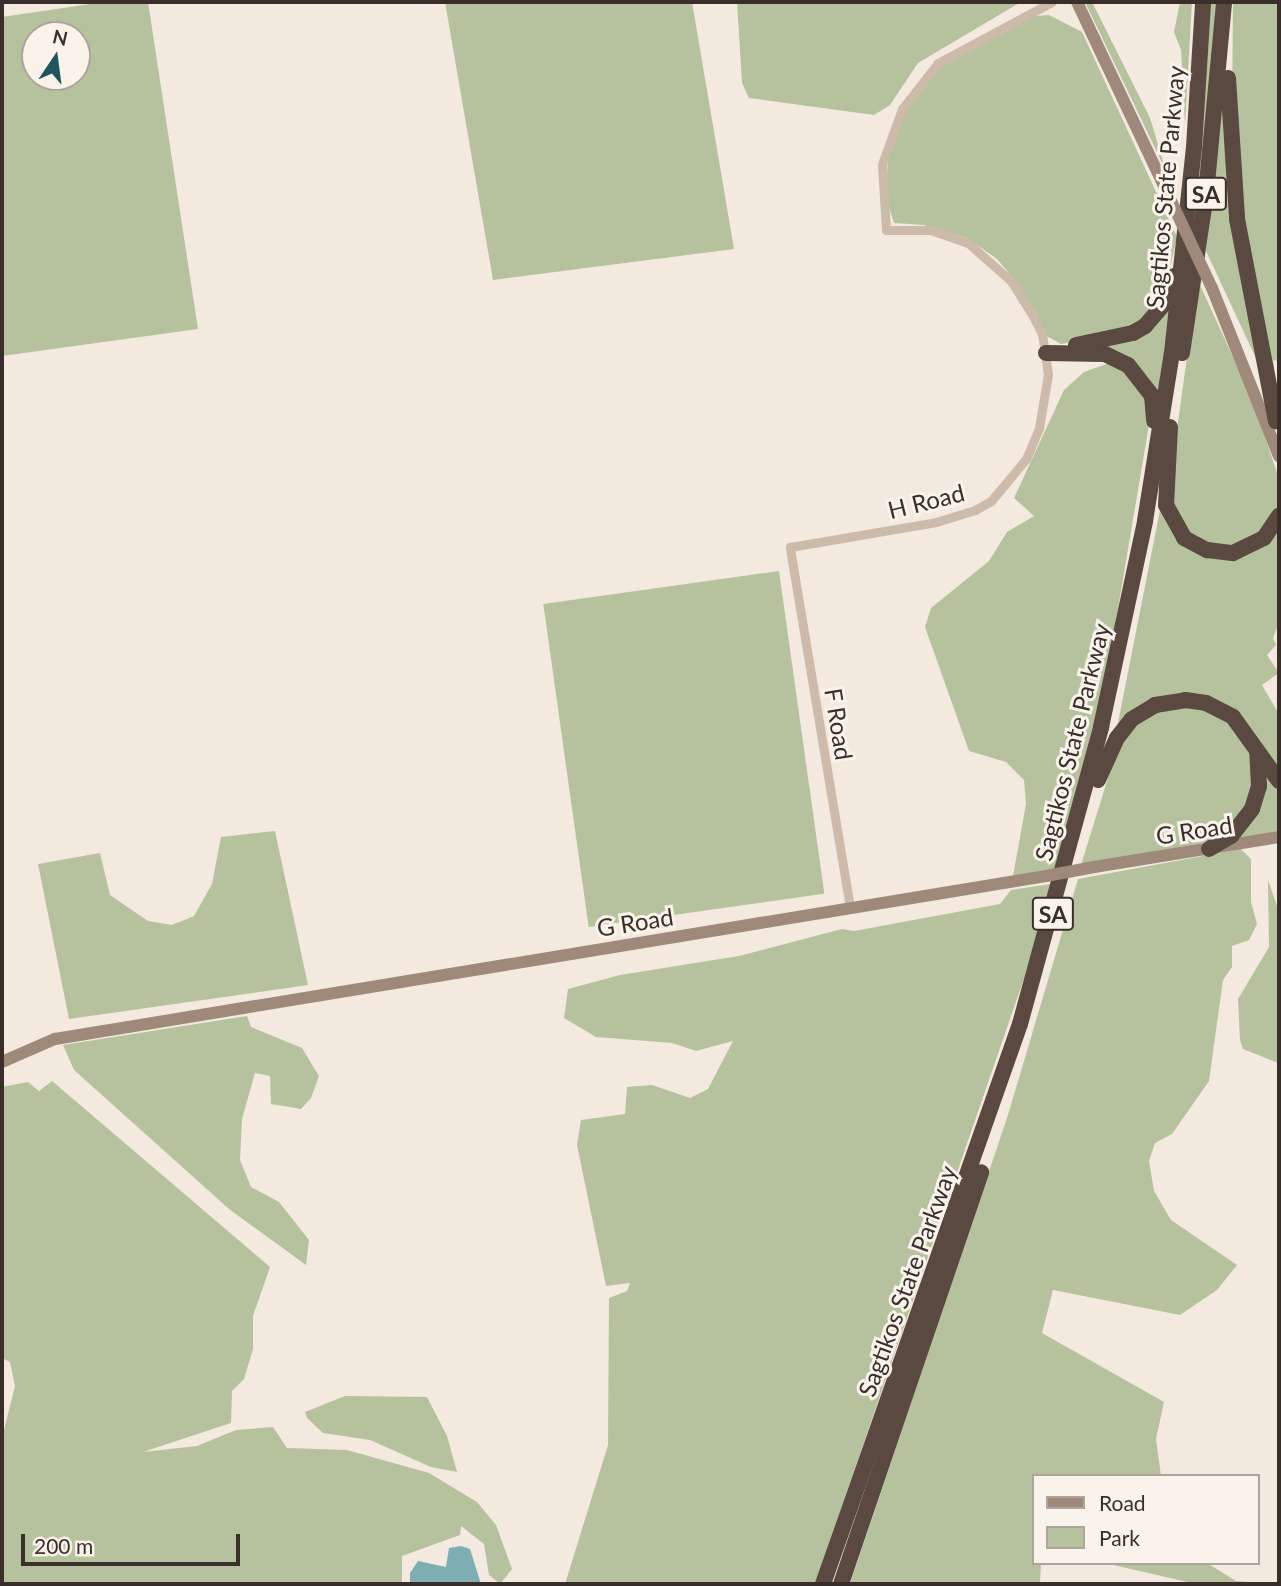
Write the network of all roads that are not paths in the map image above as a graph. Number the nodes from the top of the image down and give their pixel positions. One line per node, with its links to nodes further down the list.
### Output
1 (1052, 2): 7 (street)
2 (1077, 2): 6 (street, bridge)
3 (1203, 2): 5 (highway, Sagtikos State Parkway / SA)
4 (1226, 2): 8 (highway); 9 (highway, Sagtikos State Parkway / SA)
5 (1187, 219): 7 (highway); 12 (highway, Sagtikos State Parkway / SA)
6 (1212, 288): 8 (street); 10 (street)
7 (1046, 353): 12 (highway); 13 (street, H Road)
8 (1277, 426)
9 (1170, 427): 11 (highway); 15 (highway, Sagtikos State Parkway / SA)
10 (1279, 456)
11 (1279, 516)
12 (1145, 521): 21 (highway, Sagtikos State Parkway / SA)
13 (790, 547): 19 (street, F Road)
14 (1256, 747): 15 (highway); 16 (highway); 18 (highway)
15 (1098, 780): 22 (highway, Sagtikos State Parkway / SA)
16 (1279, 781)
17 (1279, 837): 18 (street, G Road)
18 (1209, 849): 19 (street, G Road, bridge)
19 (850, 907): 20 (street, G Road)
20 (2, 1062)
21 (823, 1584)
22 (841, 1584)

